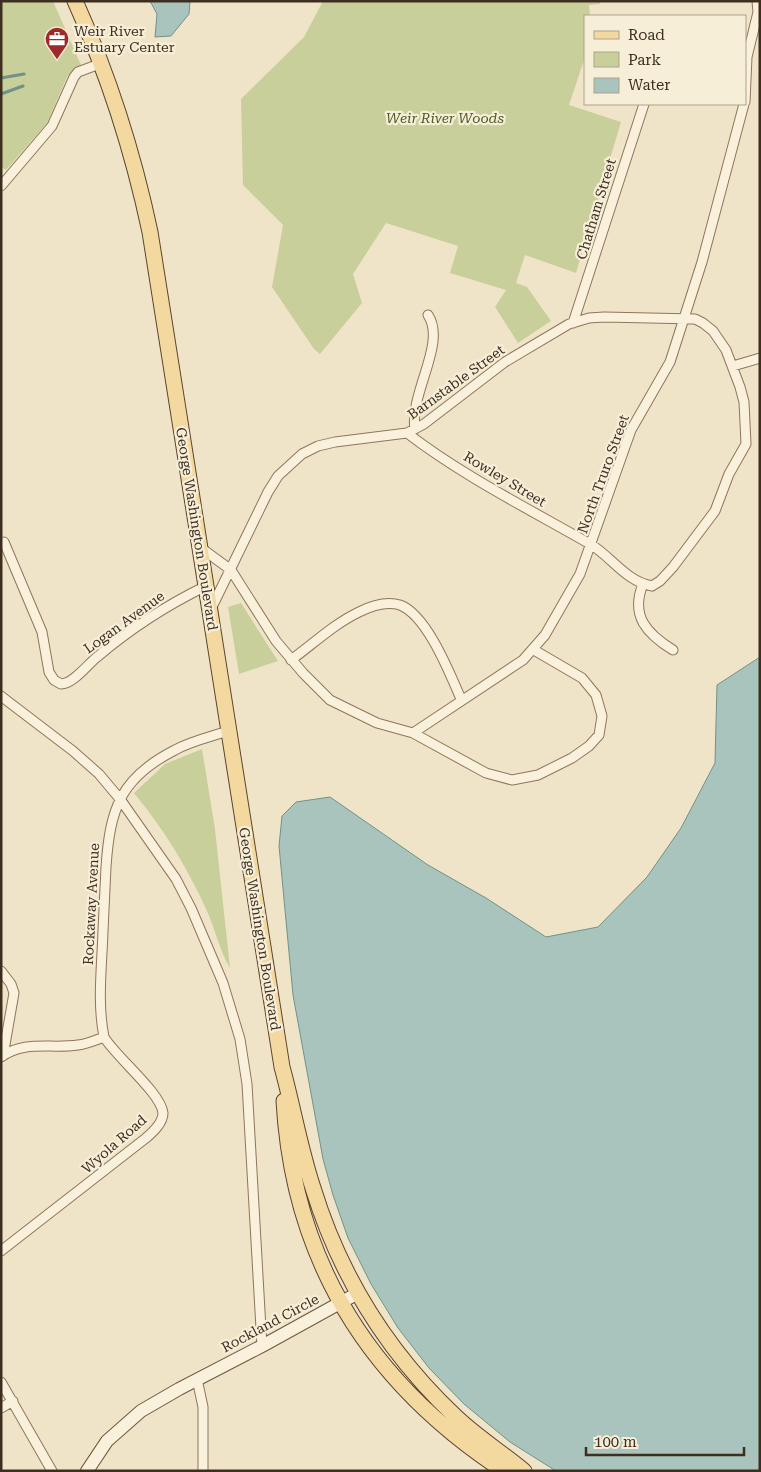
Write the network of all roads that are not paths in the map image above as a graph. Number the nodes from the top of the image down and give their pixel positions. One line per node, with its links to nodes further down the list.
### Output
1 (75, 1): 4 (main road, George Washington Boulevard)
2 (757, 1): 3 (street, North Truro Street)
3 (746, 56)
4 (102, 63): 7 (street); 16 (main road, George Washington Boulevard)
5 (644, 105): 10 (street, Chatham Street)
6 (744, 105): 9 (street, North Truro Street)
7 (1, 186)
8 (428, 315): 13 (street)
9 (683, 320): 10 (street, Barnstable Street); 12 (street, Barnstable Street); 15 (street, North Truro Street)
10 (574, 322): 13 (street, Barnstable Street)
11 (760, 358): 12 (street)
12 (733, 366): 18 (street, Barnstable Street)
13 (411, 432): 15 (street, Rowley Street); 17 (street, Barnstable Street)
14 (4, 542): 19 (street, Logan Avenue)
15 (592, 545): 18 (street, Rowley Street); 21 (street, North Truro Street)
16 (200, 548): 17 (street); 19 (main road, George Washington Boulevard)
17 (230, 570): 20 (street, Barnstable Street); 23 (street)
18 (643, 584): 22 (street)
19 (206, 586): 20 (main road, George Washington Boulevard)
20 (210, 611): 26 (main road, George Washington Boulevard)
21 (534, 650): 25 (street, North Truro Street); 27 (street)
22 (673, 650)
23 (291, 660): 25 (street); 27 (street)
24 (1, 696): 28 (street)
25 (461, 699): 27 (street, North Truro Street)
26 (228, 731): 28 (street, Rockaway Avenue); 32 (main road, George Washington Boulevard)
27 (413, 733)
28 (120, 799): 30 (street, Rockaway Avenue); 36 (street)
29 (1, 971): 31 (street)
30 (104, 1037): 31 (street); 33 (street, Wyola Road)
31 (2, 1056)
32 (282, 1067): 34 (main road, George Washington Boulevard); 35 (main road, George Washington Boulevard)
33 (1, 1251)
34 (358, 1294): 35 (street, Rockland Circle); 45 (main road, George Washington Boulevard)
35 (341, 1302): 36 (street, Rockland Circle); 44 (main road, George Washington Boulevard)
36 (262, 1346): 37 (street, Rockland Circle)
37 (197, 1379): 42 (street, Rockland Circle); 43 (street)
38 (1, 1382): 39 (street)
39 (13, 1401): 40 (street); 41 (street)
40 (1, 1408)
41 (52, 1471)
42 (87, 1471)
43 (203, 1471)
44 (504, 1471)
45 (524, 1471)

